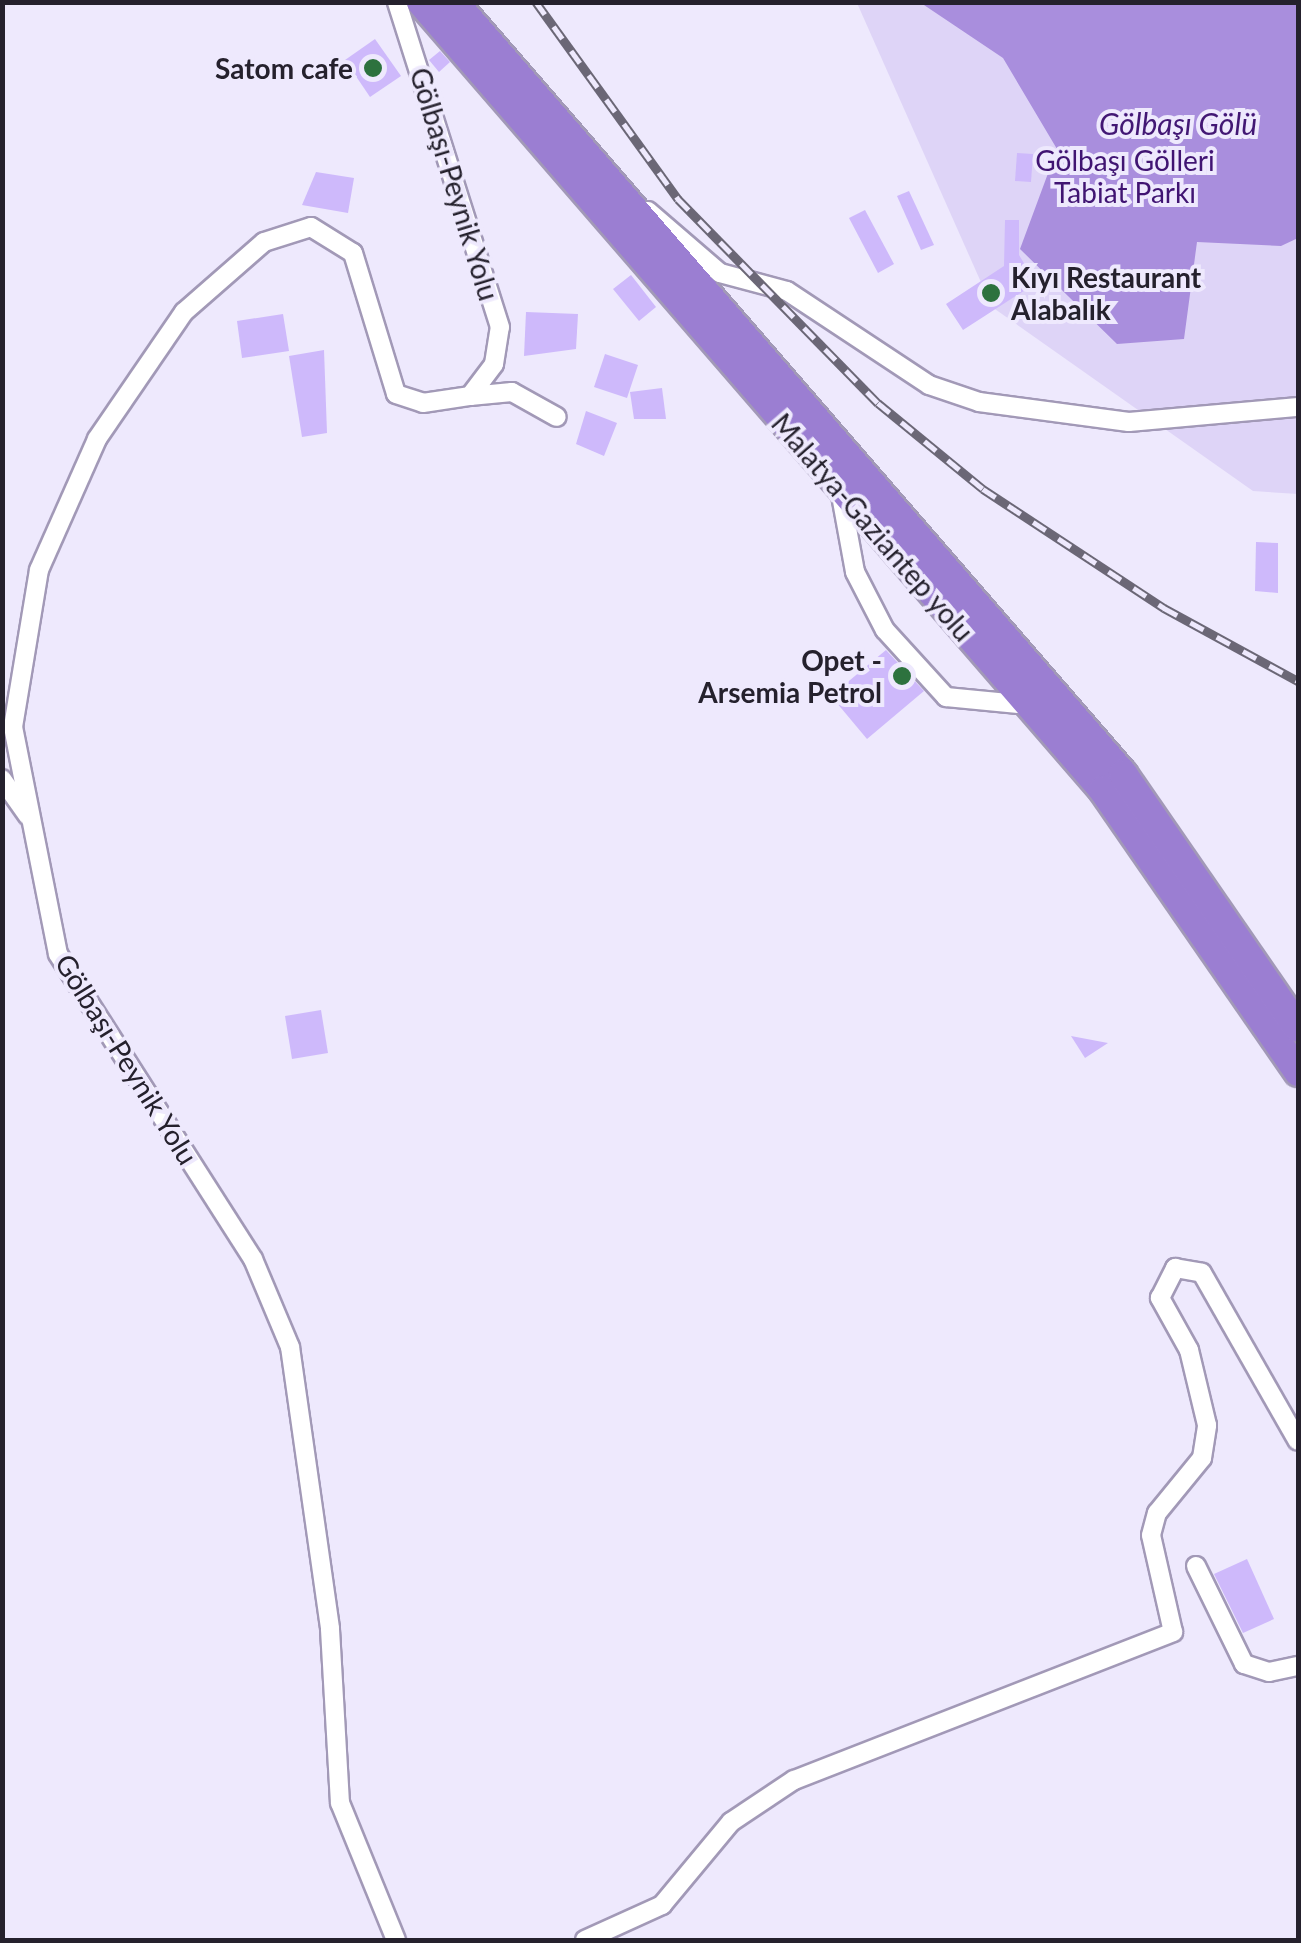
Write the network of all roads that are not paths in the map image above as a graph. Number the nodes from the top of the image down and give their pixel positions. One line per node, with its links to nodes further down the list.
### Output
1 (398, 2): 5 (street, Gölbaşı-Peynik Yolu)
2 (421, 2): 8 (highway, Malatya-Gaziantep yolu)
3 (454, 2): 4 (highway, Malatya-Gaziantep yolu)
4 (594, 166): 6 (street); 12 (highway, Malatya-Gaziantep yolu)
5 (470, 396): 7 (street); 11 (street, Gölbaşı-Peynik Yolu)
6 (1298, 407)
7 (557, 417)
8 (840, 489): 9 (highway, Malatya-Gaziantep yolu); 9 (street)
9 (1030, 705): 13 (highway, Malatya-Gaziantep yolu)
10 (2, 780): 11 (street)
11 (32, 822): 17 (street, Gölbaşı-Peynik Yolu)
12 (1298, 1028)
13 (1298, 1072)
14 (1298, 1441): 18 (street)
15 (1196, 1566): 16 (street)
16 (1298, 1666)
17 (396, 1940)
18 (585, 1940)

